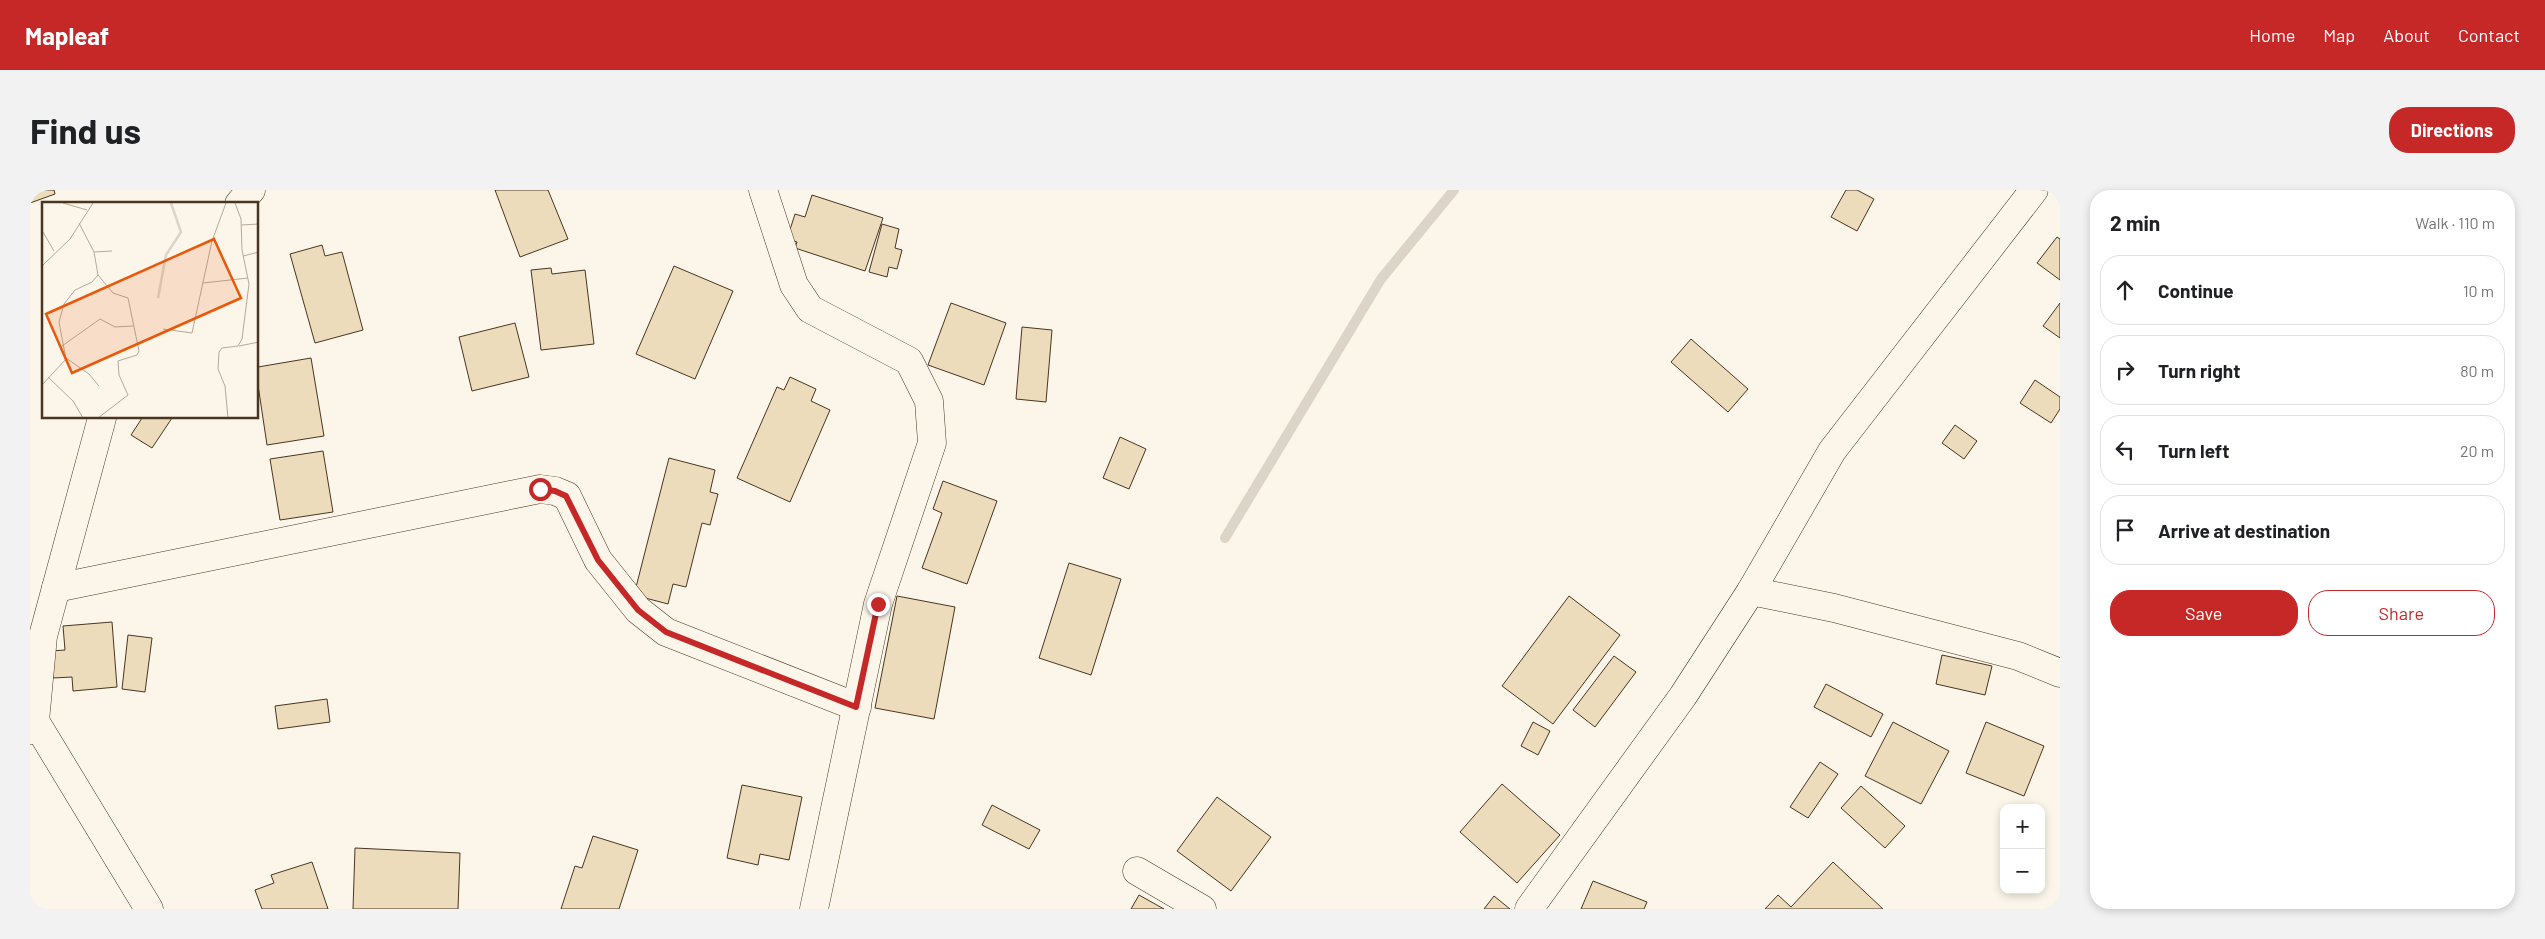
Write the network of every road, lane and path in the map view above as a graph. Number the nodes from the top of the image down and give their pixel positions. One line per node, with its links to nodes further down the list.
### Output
1 (251, 190): 4 (street)
2 (763, 190): 9 (street)
3 (2034, 190): 7 (street)
4 (241, 202)
5 (102, 419): 6 (street)
6 (56, 588): 9 (street); 10 (street)
7 (1751, 591): 8 (street); 15 (street)
8 (2060, 673)
9 (856, 707): 13 (street)
10 (32, 725): 12 (street)
11 (1137, 871): 14 (street)
12 (149, 909)
13 (814, 909)
14 (1202, 909)
15 (1530, 909)

